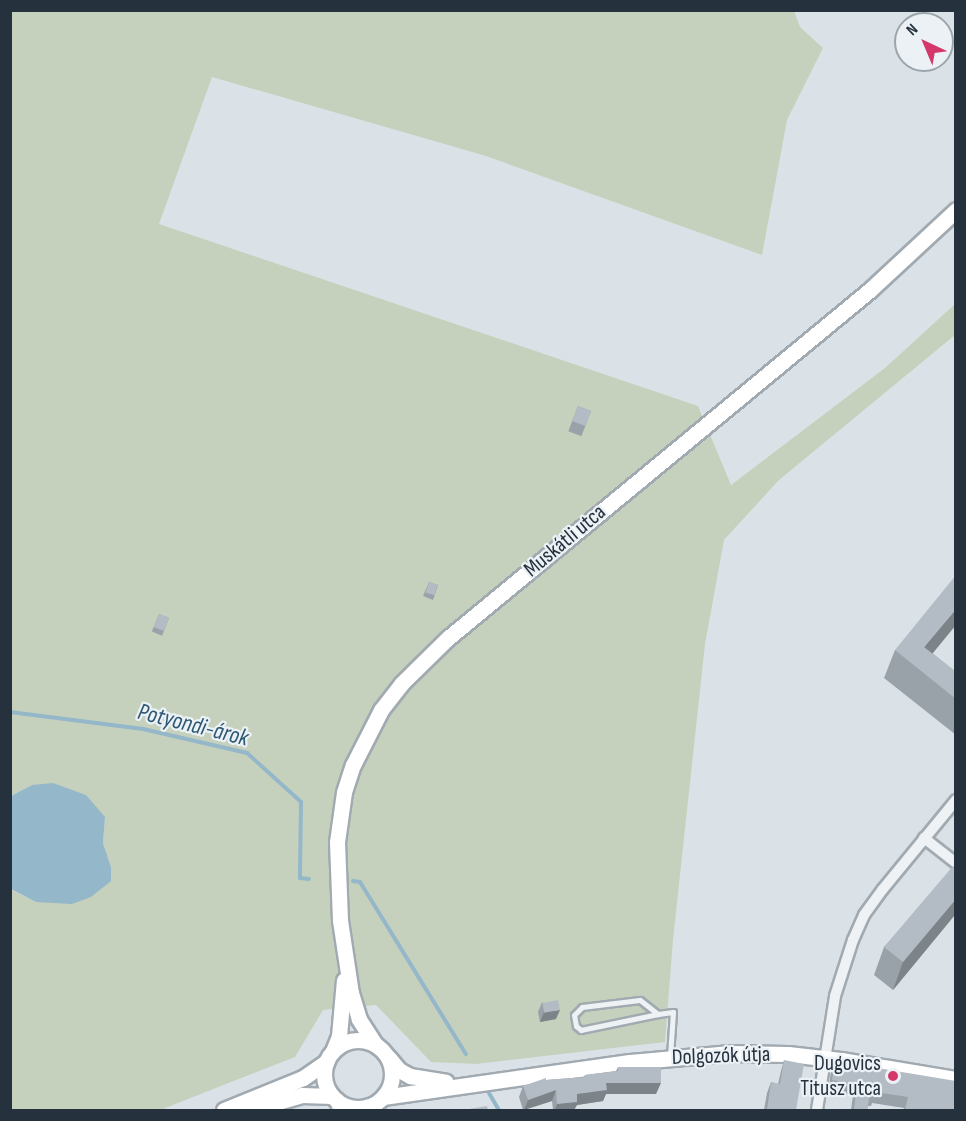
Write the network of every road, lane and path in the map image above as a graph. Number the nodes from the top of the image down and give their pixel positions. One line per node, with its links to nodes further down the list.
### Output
1 (956, 210): 5 (main road, Muskátli utca)
2 (956, 800): 3 (street)
3 (924, 838): 4 (street); 11 (street)
4 (956, 863)
5 (346, 963): 7 (main road, Muskátli utca); 8 (main road, Muskátli utca)
6 (658, 1014): 6 (lane); 10 (lane)
7 (375, 1044): 8 (main road); 9 (main road)
8 (330, 1056): 15 (main road); 17 (main road)
9 (389, 1058): 13 (main road, Dolgozók útja); 14 (main road)
10 (670, 1058): 11 (main road, Dolgozók útja); 13 (main road, Dolgozók útja)
11 (826, 1058): 12 (main road, Dolgozók útja); 19 (street)
12 (956, 1079)
13 (485, 1082): 14 (main road, Dolgozók útja)
14 (383, 1097): 16 (main road)
15 (336, 1102): 16 (main road); 18 (main road)
16 (367, 1108)
17 (224, 1110)
18 (250, 1110)
19 (818, 1110)

